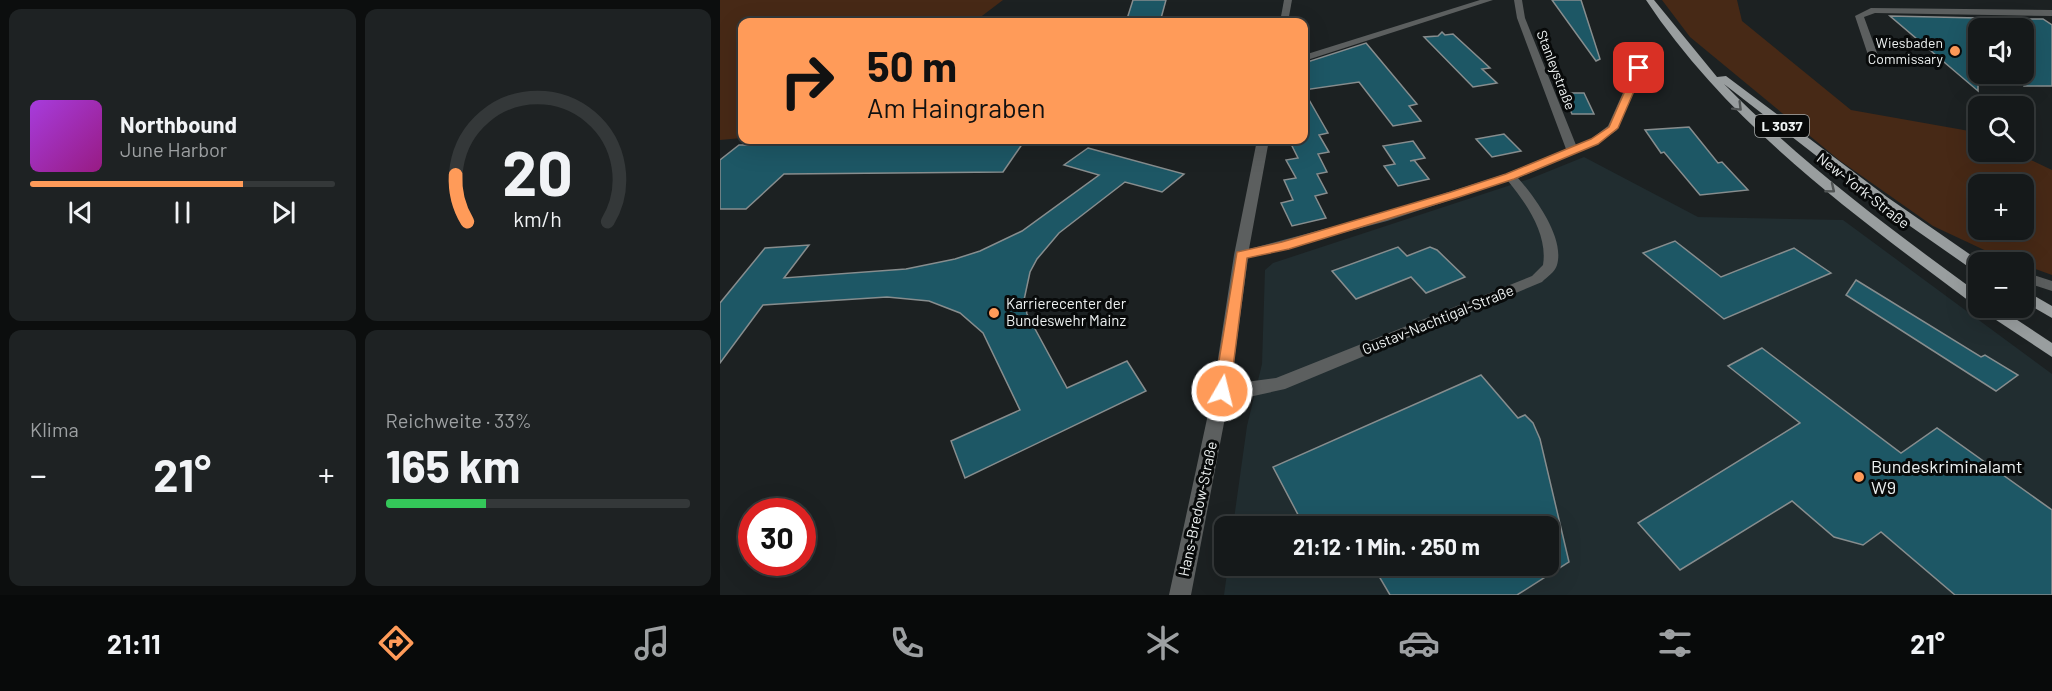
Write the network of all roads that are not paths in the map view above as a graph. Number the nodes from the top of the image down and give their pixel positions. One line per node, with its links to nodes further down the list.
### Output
1 (1288, 0): 6 (street)
2 (1489, 0): 8 (street)
3 (1518, 0): 12 (street, Stanleystraße)
4 (1650, 0): 7 (main road, New-York-Straße / L 3037)
5 (2052, 13): 9 (street)
6 (1285, 18)
7 (1686, 47): 15 (main road, New-York-Straße / L 3037); 20 (main road, New-York-Straße / L 3037, one-way to 20)
8 (1308, 57)
9 (1875, 61)
10 (1639, 68): 12 (street)
11 (1262, 144): 14 (street, Hans-Bredow-Straße)
12 (1572, 149): 13 (street)
13 (1510, 176): 14 (street); 25 (street, Gustav-Nachtigal-Straße)
14 (1241, 255): 25 (street, Hans-Bredow-Straße)
15 (1961, 255): 16 (street); 17 (main road, New-York-Straße / L 3037)
16 (1968, 257)
17 (1968, 260)
18 (2034, 280): 19 (street)
19 (2052, 286)
20 (1968, 293)
21 (2034, 301): 22 (main road)
22 (2052, 313)
23 (2004, 318): 24 (main road)
24 (2049, 347)
25 (1222, 391): 26 (street, Hans-Bredow-Straße)
26 (1180, 595)

